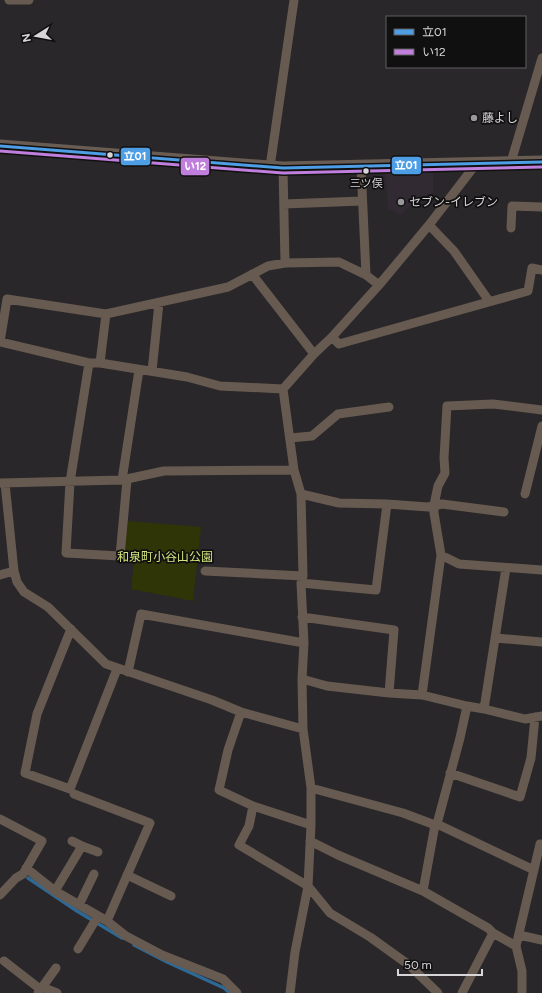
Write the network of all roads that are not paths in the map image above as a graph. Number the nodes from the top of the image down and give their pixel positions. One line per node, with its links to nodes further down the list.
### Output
1 (9, 0): 2 (street)
2 (29, 0)
3 (294, 0): 10 (street)
4 (542, 58): 6 (street)
5 (0, 146): 10 (main road)
6 (511, 162): 7 (main road); 8 (main road)
7 (542, 162)
8 (476, 164): 9 (main road); 14 (street)
9 (361, 166): 10 (main road); 11 (street)
10 (277, 167): 12 (street)
11 (362, 201): 12 (street); 19 (street)
12 (284, 204): 16 (street)
13 (542, 207): 15 (street)
14 (429, 225): 20 (street); 21 (street)
15 (511, 228)
16 (285, 263): 18 (street); 19 (street)
17 (542, 270): 21 (street)
18 (252, 274): 22 (street); 26 (street)
19 (366, 275): 20 (street)
20 (379, 285): 24 (street)
21 (489, 301): 24 (street)
22 (159, 303): 23 (street); 30 (street)
23 (106, 314): 25 (street); 28 (street)
24 (332, 337): 26 (street)
25 (0, 342): 27 (street)
26 (314, 354): 31 (street)
27 (89, 363): 28 (street); 38 (street)
28 (100, 363): 29 (street)
29 (139, 370): 30 (street); 37 (street)
30 (152, 371): 31 (street)
31 (283, 389): 35 (street)
32 (389, 406): 35 (street)
33 (542, 410): 43 (street)
34 (542, 426): 41 (street)
35 (290, 438): 36 (street)
36 (294, 470): 37 (street); 40 (street)
37 (124, 480): 38 (street); 38 (street)
38 (70, 482): 39 (street)
39 (3, 483): 48 (street)
40 (301, 494): 42 (street); 51 (street)
41 (525, 494)
42 (387, 504): 43 (street); 51 (street)
43 (434, 505): 44 (street); 45 (street)
44 (504, 512)
45 (442, 555): 46 (street); 61 (street)
46 (506, 568): 47 (street); 54 (street)
47 (542, 570)
48 (14, 571): 50 (street); 53 (street)
49 (205, 571): 51 (street)
50 (0, 575)
51 (302, 579): 52 (street)
52 (302, 617): 56 (street); 60 (street)
53 (71, 629): 57 (street); 57 (street)
54 (495, 638): 55 (street); 63 (street)
55 (542, 642)
56 (304, 643): 58 (street); 59 (street)
57 (117, 669): 58 (street)
58 (128, 672): 64 (street)
59 (302, 679): 60 (street); 66 (street)
60 (389, 693): 61 (street)
61 (422, 695): 62 (street)
62 (467, 706): 63 (street); 67 (street)
63 (484, 709): 65 (street)
64 (241, 712): 66 (street); 70 (street)
65 (539, 716): 67 (street)
66 (303, 729): 68 (street)
67 (450, 773): 73 (street)
68 (311, 788): 72 (street); 73 (street)
69 (74, 794): 82 (street)
70 (253, 806): 72 (street); 83 (street)
71 (0, 818): 79 (street)
72 (311, 825): 75 (street)
73 (436, 825): 80 (street); 85 (street)
74 (72, 841): 77 (street)
75 (310, 841): 83 (street); 85 (street)
76 (542, 844): 80 (street)
77 (82, 846): 78 (street); 84 (street)
78 (98, 852)
79 (26, 868): 84 (street); 86 (street)
80 (534, 870): 92 (street)
81 (94, 874): 88 (street)
82 (127, 875): 87 (street); 90 (street)
83 (308, 886): 101 (street); 102 (street)
84 (55, 891): 88 (street)
85 (424, 891): 91 (street)
86 (0, 895)
87 (171, 896)
88 (80, 905): 89 (street)
89 (97, 918): 90 (street); 95 (street)
90 (107, 921): 100 (street)
91 (493, 933): 94 (street); 103 (street)
92 (519, 935): 93 (street); 94 (street)
93 (542, 940)
94 (516, 946): 104 (street)
95 (78, 949)
96 (4, 961): 98 (street)
97 (56, 968): 98 (street)
98 (40, 990): 99 (street)
99 (57, 993)
100 (237, 993)
101 (290, 993)
102 (438, 993)
103 (462, 993)
104 (522, 993)

